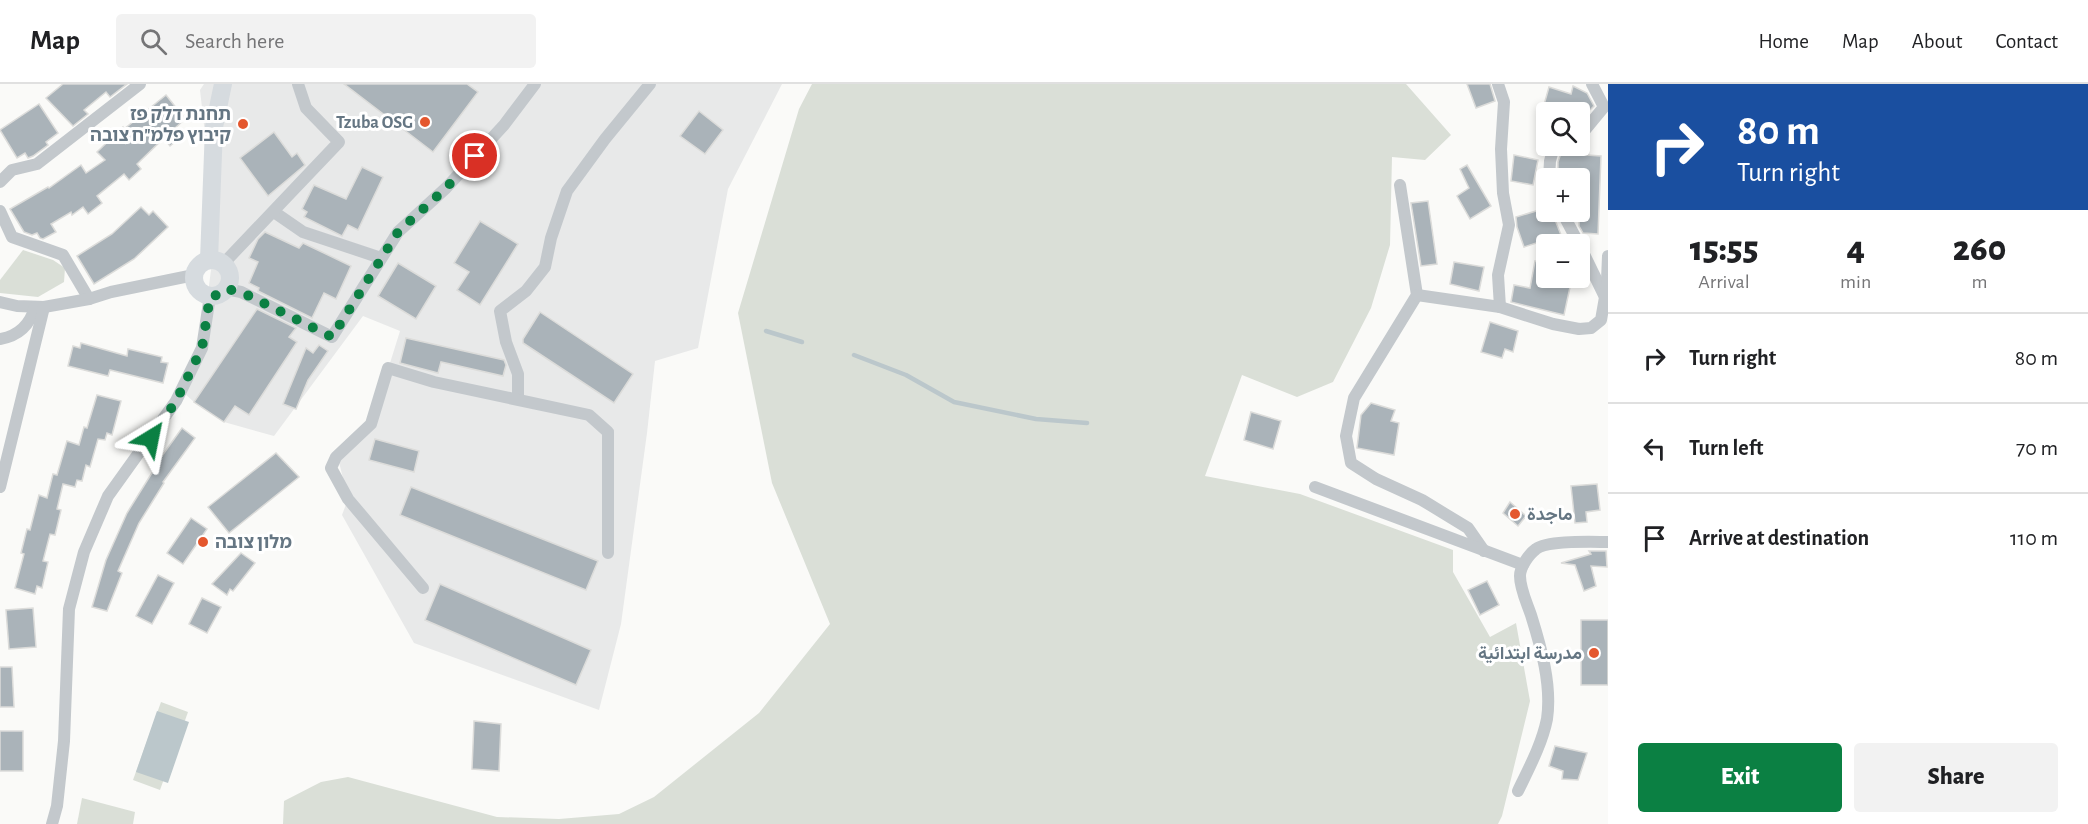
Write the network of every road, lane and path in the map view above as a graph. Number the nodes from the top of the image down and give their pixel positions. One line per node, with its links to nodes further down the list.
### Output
1 (140, 84): 9 (street)
2 (223, 84): 15 (street)
3 (298, 84): 12 (street)
4 (535, 84): 14 (street)
5 (650, 84): 27 (street)
6 (1498, 84): 25 (street)
7 (1592, 84): 8 (street)
8 (1590, 124)
9 (0, 182)
10 (1400, 185): 20 (street)
11 (0, 211): 22 (street)
12 (274, 212): 14 (street); 15 (street)
13 (1608, 256): 18 (street)
14 (381, 258): 19 (street)
15 (216, 262): 17 (street); 19 (street)
16 (1590, 267): 21 (street)
17 (194, 275): 19 (street); 22 (street)
18 (1608, 280): 21 (street)
19 (218, 293): 36 (street)
20 (1417, 295): 25 (street); 31 (street)
21 (1604, 295): 25 (street)
22 (90, 299): 24 (street)
23 (0, 302): 24 (street)
24 (40, 307): 26 (street); 29 (street)
25 (1500, 307)
26 (0, 339)
27 (518, 399): 32 (street); 34 (street)
28 (1315, 487): 31 (street)
29 (0, 488)
30 (1608, 542): 33 (street)
31 (1484, 550): 33 (street)
32 (608, 554)
33 (1523, 565): 35 (street)
34 (423, 588)
35 (1518, 791)
36 (52, 824)

